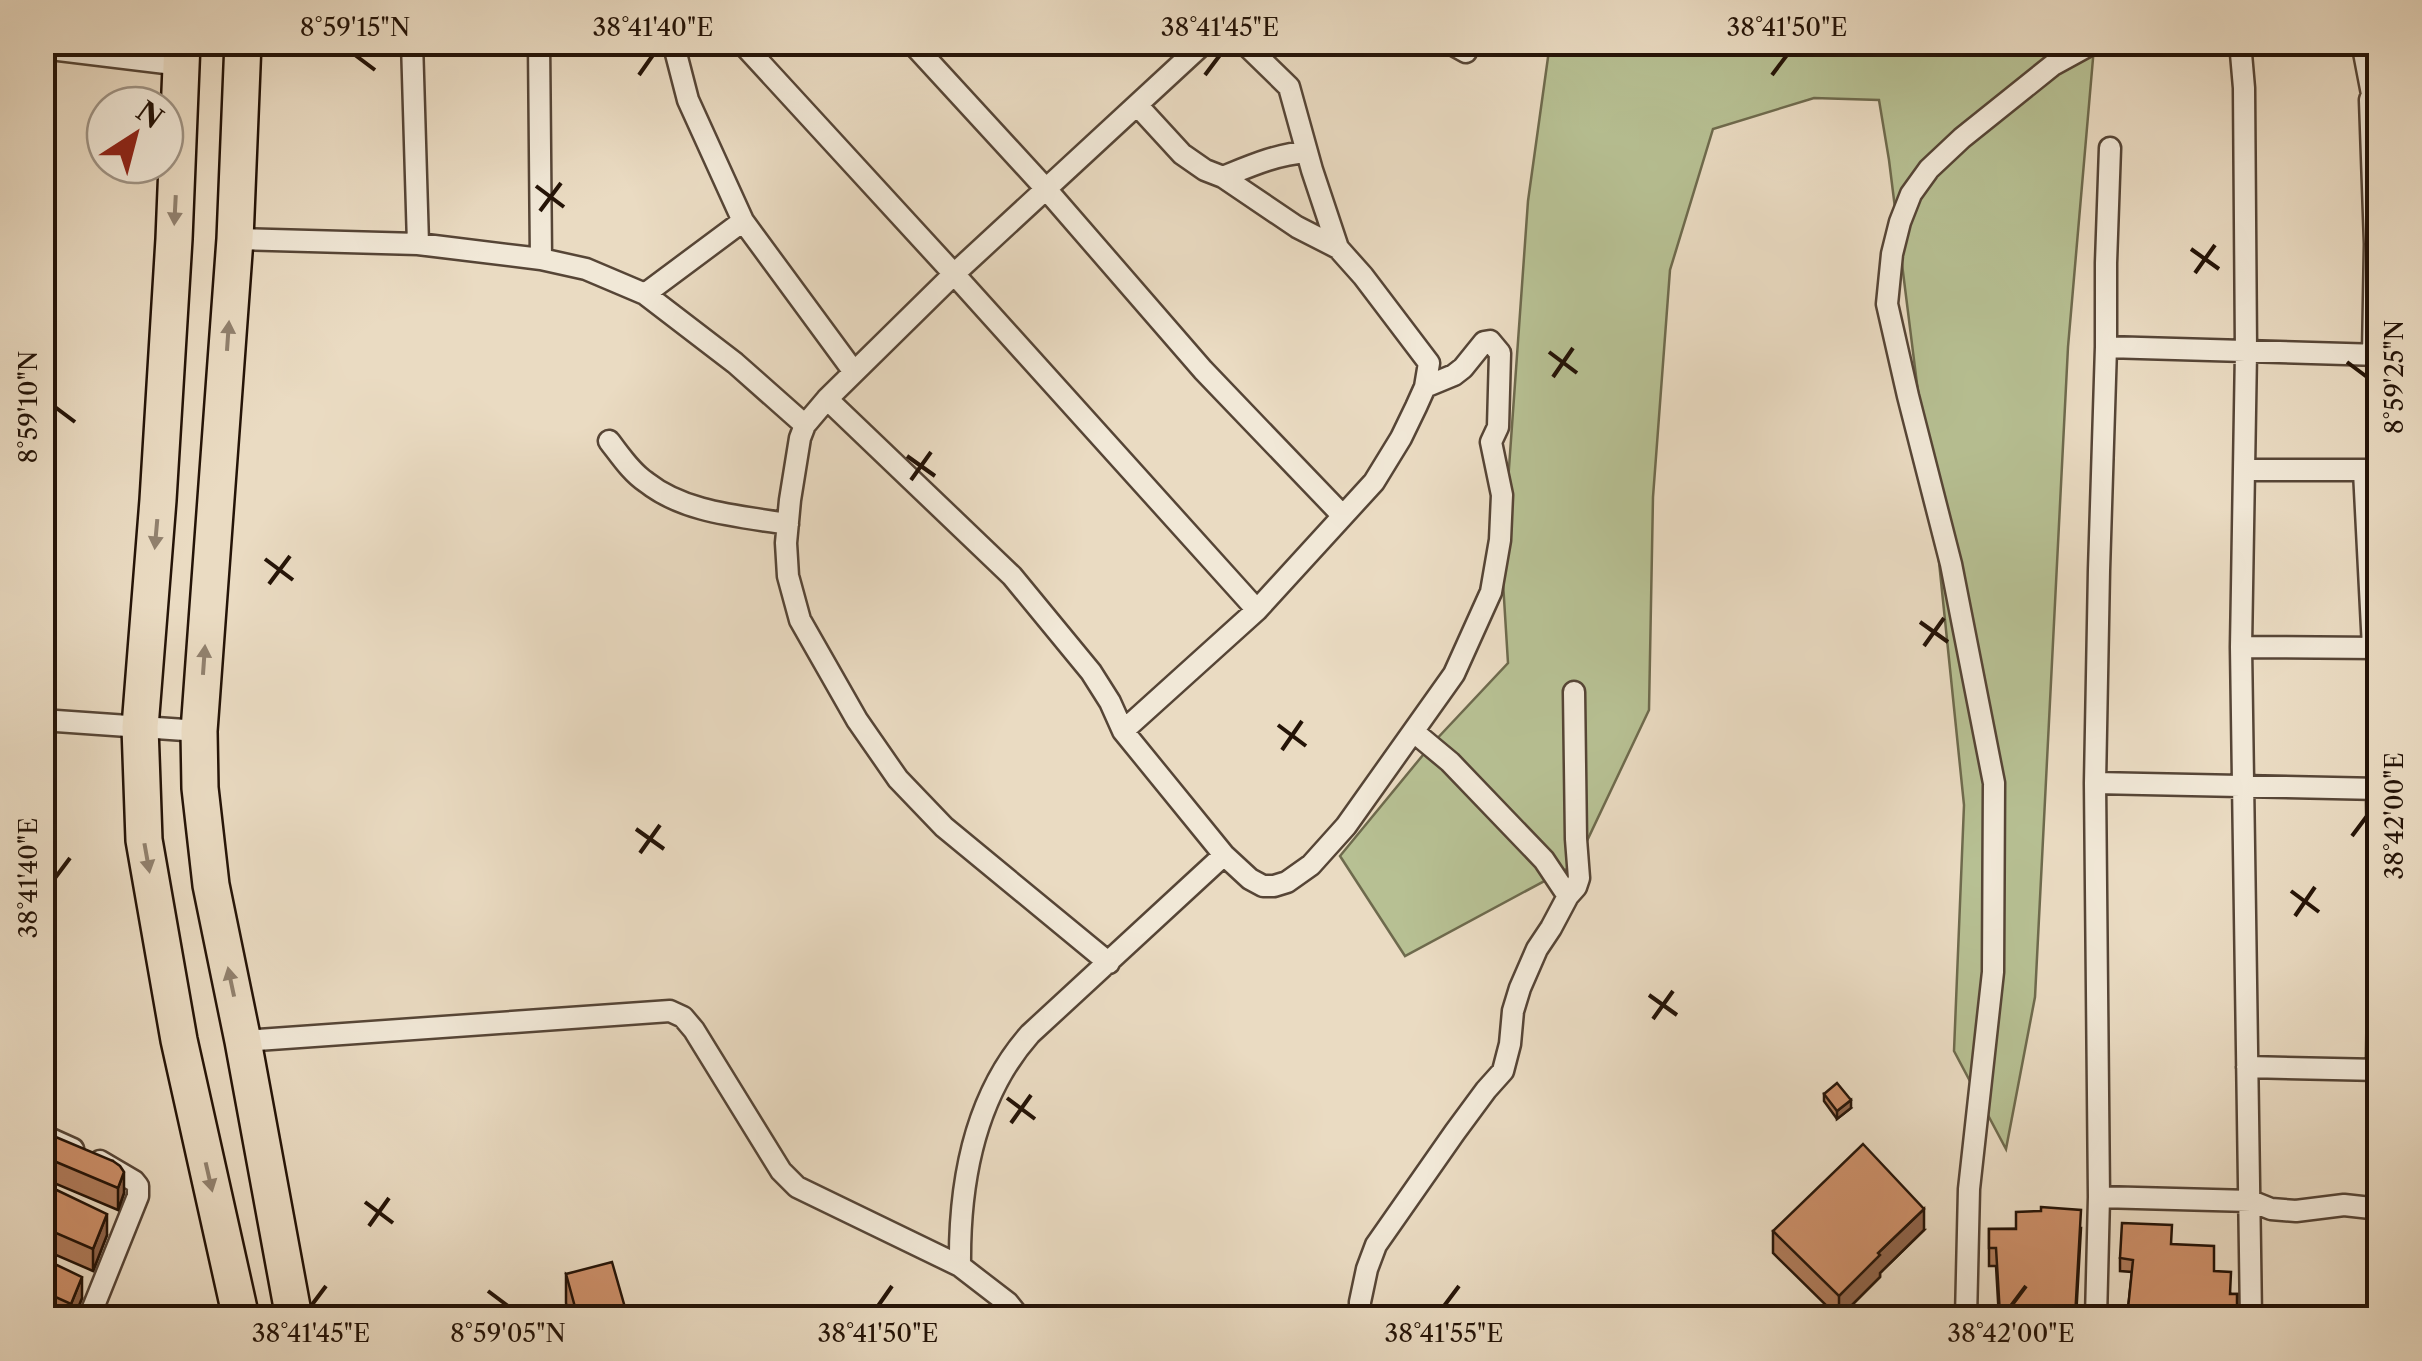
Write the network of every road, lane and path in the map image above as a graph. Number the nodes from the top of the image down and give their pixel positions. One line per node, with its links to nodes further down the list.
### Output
1 (243, 42): 21 (highway)
2 (412, 42): 22 (street)
3 (539, 42): 25 (street)
4 (673, 42): 20 (street)
5 (740, 42): 26 (street)
6 (911, 42): 19 (street)
7 (1205, 42): 15 (street)
8 (1244, 42): 17 (street)
9 (2095, 42): 69 (street)
10 (2240, 42): 29 (street)
11 (2362, 42): 14 (street)
12 (42, 48): 13 (street)
13 (182, 54): 45 (highway, one-way to 45)
14 (2376, 91): 23 (street)
15 (1138, 105): 18 (street); 19 (street)
16 (2110, 148): 28 (street)
17 (1307, 152): 18 (street); 24 (street)
18 (1224, 177): 24 (street)
19 (1046, 189): 26 (street); 38 (street)
20 (743, 222): 27 (street); 31 (street)
21 (236, 239): 22 (street); 46 (highway, one-way to 21)
22 (418, 244): 25 (street)
23 (2377, 244): 30 (street)
24 (1338, 248): 32 (street)
25 (541, 259): 27 (street)
26 (954, 274): 31 (street); 40 (street)
27 (645, 294): 34 (street)
28 (2106, 347): 29 (street); 49 (street)
29 (2246, 350): 30 (street); 36 (street)
30 (2376, 355)
31 (854, 372): 33 (street)
32 (1425, 388): 38 (street); 48 (street)
33 (827, 399): 34 (street); 47 (street)
34 (805, 424): 39 (street)
35 (608, 441): 39 (street)
36 (2244, 470): 37 (street); 41 (street)
37 (2372, 470): 42 (street)
38 (1343, 516): 40 (street)
39 (788, 524): 55 (street)
40 (1257, 610): 47 (street)
41 (2241, 647): 42 (street); 50 (street)
42 (2376, 648)
43 (1574, 692): 53 (street)
44 (42, 720): 45 (street)
45 (140, 726): 46 (street); 65 (highway, one-way to 65)
46 (199, 730): 56 (highway, one-way to 46)
47 (1123, 731): 52 (street)
48 (1414, 732): 52 (street); 53 (street)
49 (2096, 783): 50 (street); 60 (street)
50 (2244, 788): 51 (street); 57 (street)
51 (2378, 789): 54 (street)
52 (1224, 855): 55 (street)
53 (1568, 896): 68 (street)
54 (2379, 925): 58 (street)
55 (1109, 963): 63 (street)
56 (244, 1041): 63 (street); 66 (highway)
57 (2246, 1067): 58 (street); 61 (street)
58 (2378, 1070)
59 (42, 1135): 64 (street)
60 (2099, 1196): 61 (street); 70 (street)
61 (2250, 1201): 62 (street); 71 (street)
62 (2380, 1210)
63 (960, 1266): 67 (street)
64 (89, 1318)
65 (241, 1318)
66 (294, 1318)
67 (1020, 1318)
68 (1360, 1318)
69 (1966, 1318)
70 (2096, 1318)
71 (2251, 1318)

